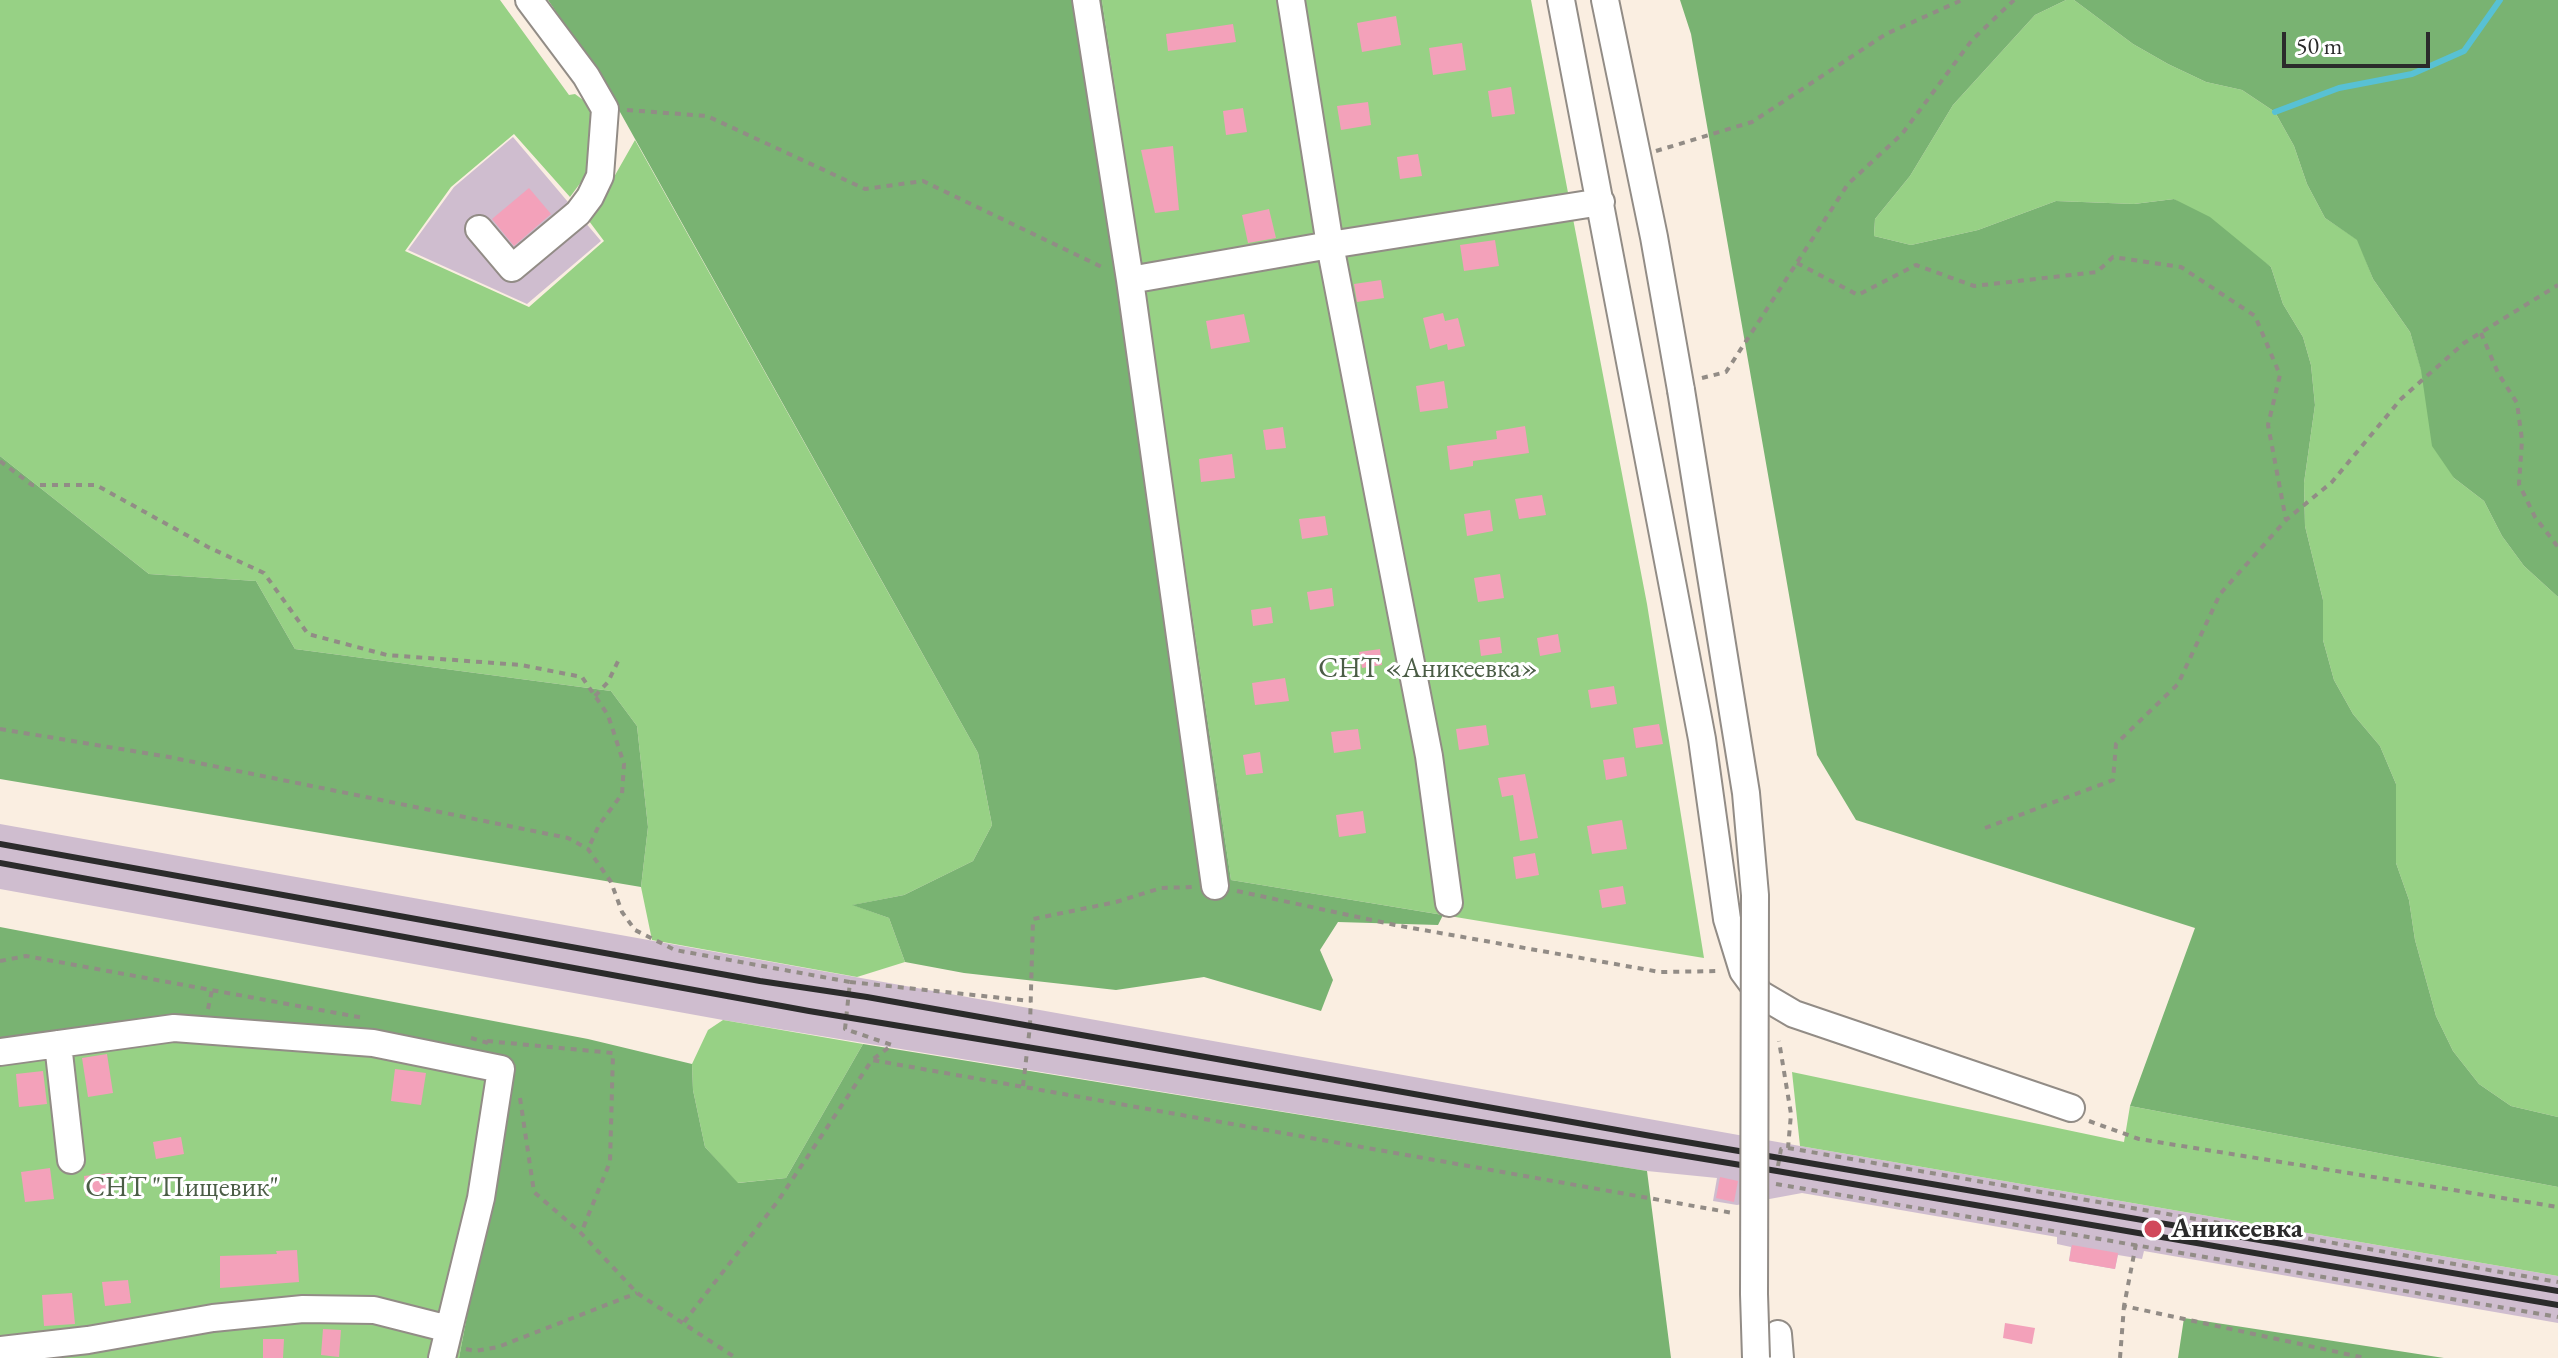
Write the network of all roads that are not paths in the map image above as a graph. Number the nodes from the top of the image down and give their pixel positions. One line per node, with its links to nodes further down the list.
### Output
1 (529, 0): 7 (street)
2 (1086, 0): 9 (street)
3 (1291, 0): 8 (street)
4 (1561, 0): 6 (street)
5 (1605, 0): 19 (street, bridge)
6 (1601, 202): 8 (street); 14 (street)
7 (479, 229)
8 (1330, 245): 9 (street); 11 (street)
9 (1130, 280): 10 (street)
10 (1215, 886)
11 (1449, 903)
12 (58, 1044): 13 (street); 15 (street); 16 (street)
13 (0, 1052)
14 (2071, 1108)
15 (71, 1160)
16 (449, 1329): 17 (street); 18 (street)
17 (0, 1350)
18 (442, 1358)
19 (1756, 1358)

